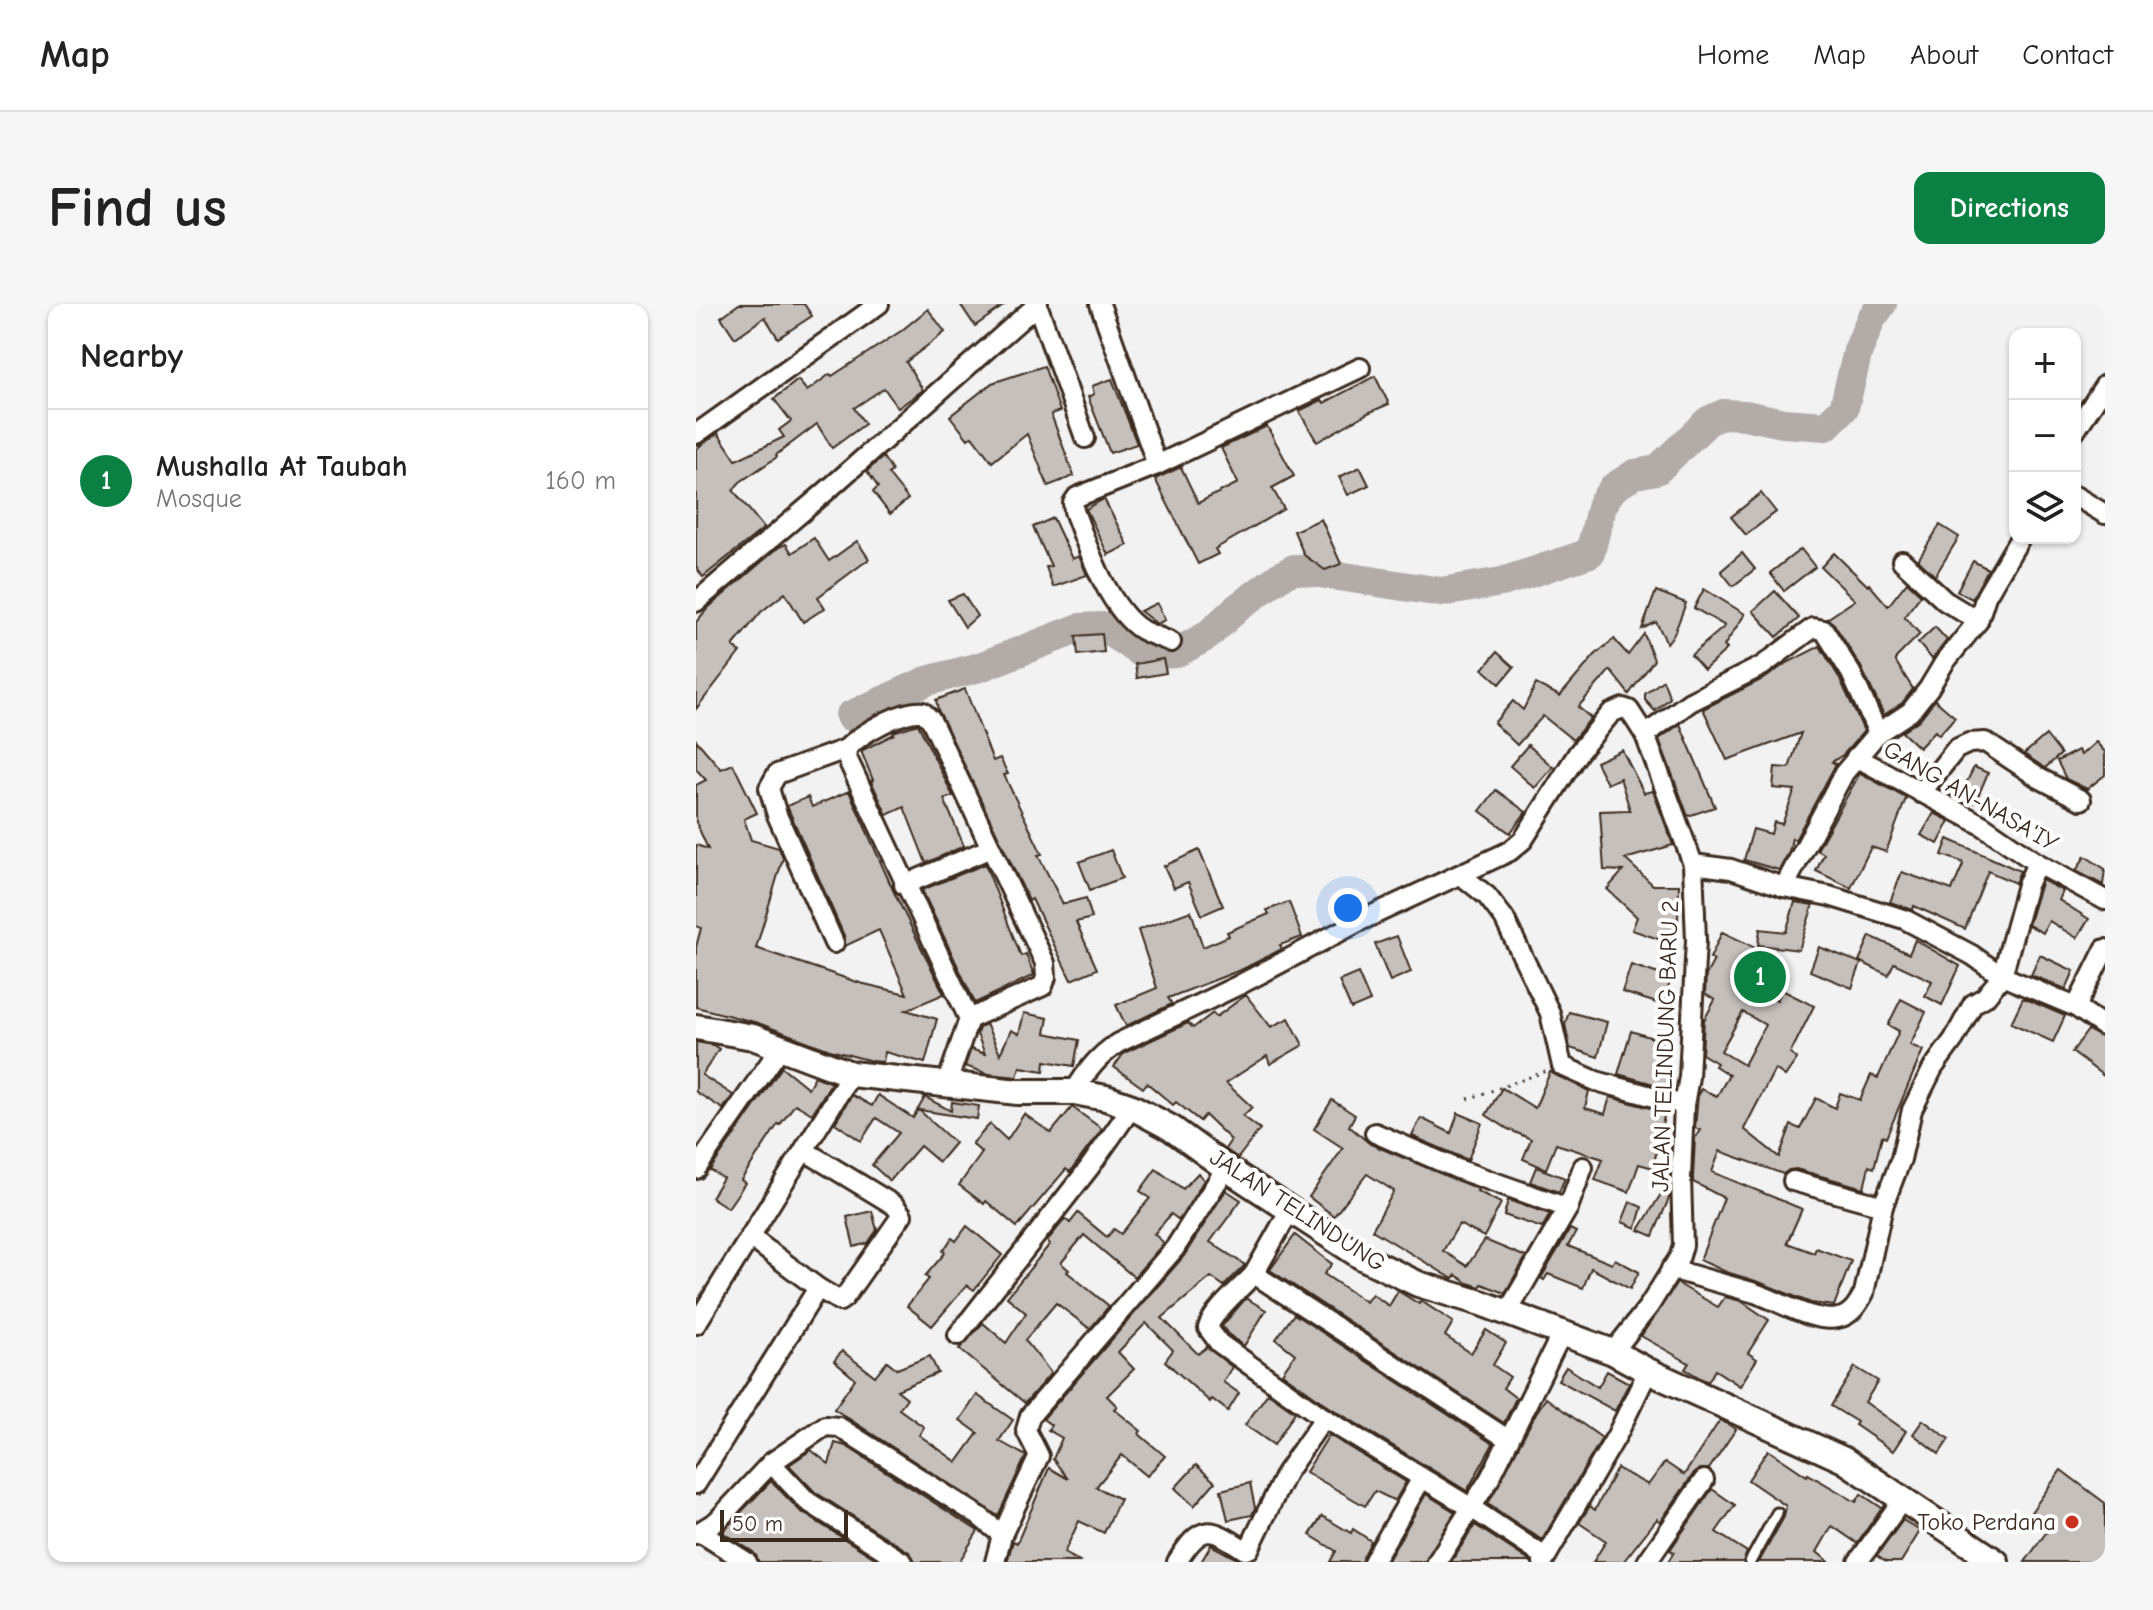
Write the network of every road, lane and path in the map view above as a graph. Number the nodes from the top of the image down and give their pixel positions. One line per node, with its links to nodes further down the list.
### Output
1 (879, 304): 7 (street)
2 (1038, 304): 8 (street); 14 (street)
3 (1100, 304): 9 (street)
4 (1360, 368): 9 (street)
5 (2105, 385): 6 (street)
6 (2081, 422)
7 (696, 434)
8 (1085, 438)
9 (1157, 465): 16 (street)
10 (2081, 500): 11 (street)
11 (2105, 514)
12 (2016, 544): 15 (street)
13 (1902, 561): 15 (street)
14 (696, 602)
15 (1978, 621): 17 (street)
16 (1171, 642)
17 (1878, 733): 18 (street); 20 (street)
18 (1645, 735): 25 (street, JALAN TELINDUNG BARU 2); 26 (street, JALAN TELINDUNG BARU 2)
19 (846, 749): 23 (street); 27 (street); 30 (street)
20 (1856, 757): 21 (street, GANG AN-NASA'IY); 28 (street)
21 (1921, 793): 22 (street); 24 (street, GANG AN-NASA'IY)
22 (2081, 800)
23 (991, 848): 27 (street); 34 (street)
24 (2037, 863): 29 (street, GANG AN-NASA'IY); 32 (street)
25 (1693, 864): 28 (street); 43 (street, JALAN TELINDUNG BARU 2)
26 (1461, 875): 38 (street); 41 (street, JALAN TELINDUNG BARU 2)
27 (904, 885): 34 (street)
28 (1784, 887): 32 (street)
29 (2105, 900)
30 (834, 943)
31 (2105, 949): 33 (street)
32 (2002, 976): 33 (street); 51 (street)
33 (2076, 1007): 36 (street)
34 (969, 1019): 40 (street)
35 (696, 1027): 37 (main road, JALAN TELINDUNG)
36 (2105, 1027)
37 (781, 1047): 39 (main road, JALAN TELINDUNG); 49 (street)
38 (1562, 1066): 42 (path); 43 (street)
39 (851, 1074): 40 (main road, JALAN TELINDUNG); 46 (street)
40 (946, 1086): 41 (main road, JALAN TELINDUNG)
41 (1074, 1092): 44 (main road, JALAN TELINDUNG)
42 (1468, 1099)
43 (1684, 1105): 55 (street, JALAN TELINDUNG BARU 2)
44 (1132, 1107): 48 (main road, JALAN TELINDUNG); 61 (street)
45 (1375, 1133): 52 (street)
46 (805, 1151): 54 (street); 57 (street)
47 (1583, 1167): 52 (street)
48 (1226, 1168): 53 (main road, JALAN TELINDUNG); 74 (street)
49 (696, 1169)
50 (1793, 1181): 51 (street)
51 (1883, 1206): 55 (street)
52 (1568, 1208): 58 (street)
53 (1290, 1210): 56 (street); 58 (main road, JALAN TELINDUNG)
54 (750, 1237): 57 (street); 59 (street)
55 (1671, 1269): 62 (street, JALAN TELINDUNG BARU 2)
56 (1254, 1274): 64 (street); 65 (street)
57 (818, 1288): 69 (street)
58 (1507, 1313): 60 (main road, JALAN TELINDUNG)
59 (696, 1324)
60 (1562, 1333): 62 (main road, JALAN TELINDUNG); 65 (street)
61 (958, 1335)
62 (1613, 1352): 63 (main road, JALAN TELINDUNG)
63 (1648, 1371): 70 (main road, JALAN TELINDUNG); 75 (street)
64 (1324, 1418): 67 (street); 79 (street)
65 (1509, 1440): 71 (street)
66 (771, 1463): 73 (street); 74 (street); 77 (street)
67 (1422, 1478): 71 (street); 80 (street)
68 (1704, 1480): 82 (street)
69 (696, 1484)
70 (1903, 1499): 84 (street); 85 (main road, JALAN TELINDUNG)
71 (1470, 1507): 75 (street); 81 (street)
72 (1777, 1513): 83 (lane)
73 (698, 1534): 76 (street)
74 (1002, 1535): 78 (street)
75 (1544, 1560)
76 (747, 1562)
77 (903, 1562)
78 (995, 1562)
79 (1177, 1562)
80 (1373, 1562)
81 (1437, 1562)
82 (1647, 1562)
83 (1750, 1562)
84 (1858, 1562)
85 (1996, 1562)

